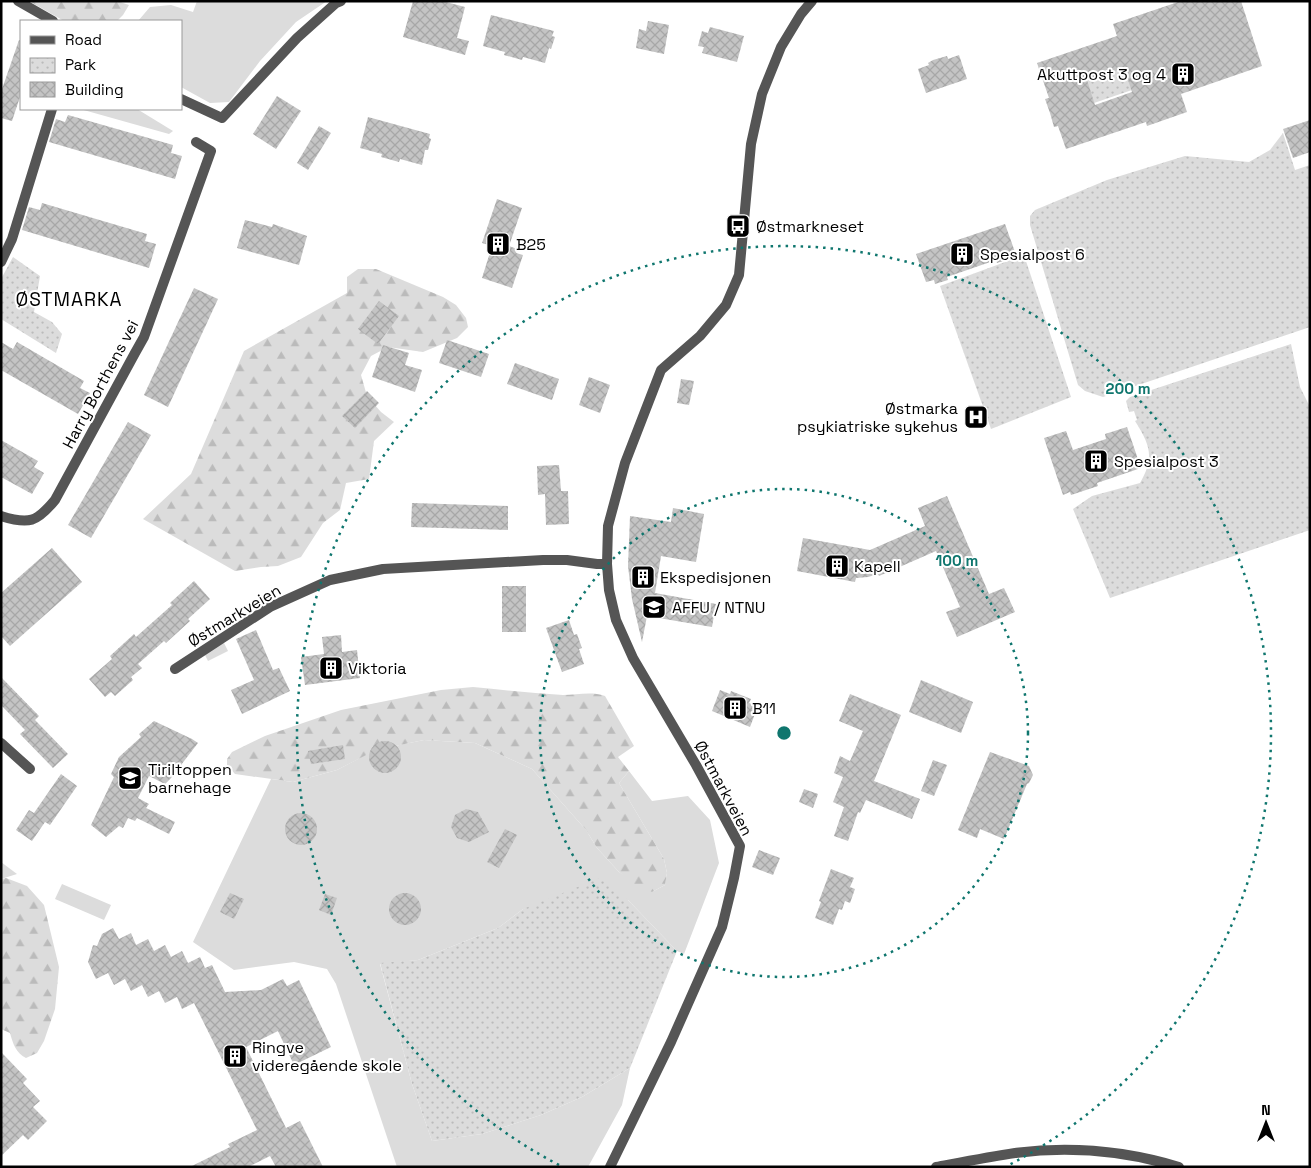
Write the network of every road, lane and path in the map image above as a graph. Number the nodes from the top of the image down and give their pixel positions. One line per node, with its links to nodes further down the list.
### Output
1 (18, 1): 4 (street)
2 (340, 1): 5 (street)
3 (812, 1): 10 (street, Østmarkveien)
4 (51, 20)
5 (182, 98)
6 (52, 110): 8 (street)
7 (196, 142): 9 (street, Harry Borthens vei)
8 (1, 262)
9 (1, 516)
10 (607, 564): 11 (street, Østmarkveien); 14 (street, Østmarkveien)
11 (174, 669)
12 (1, 743): 13 (street)
13 (30, 770)
14 (610, 1167)
15 (936, 1167): 16 (street)
16 (1179, 1167)

